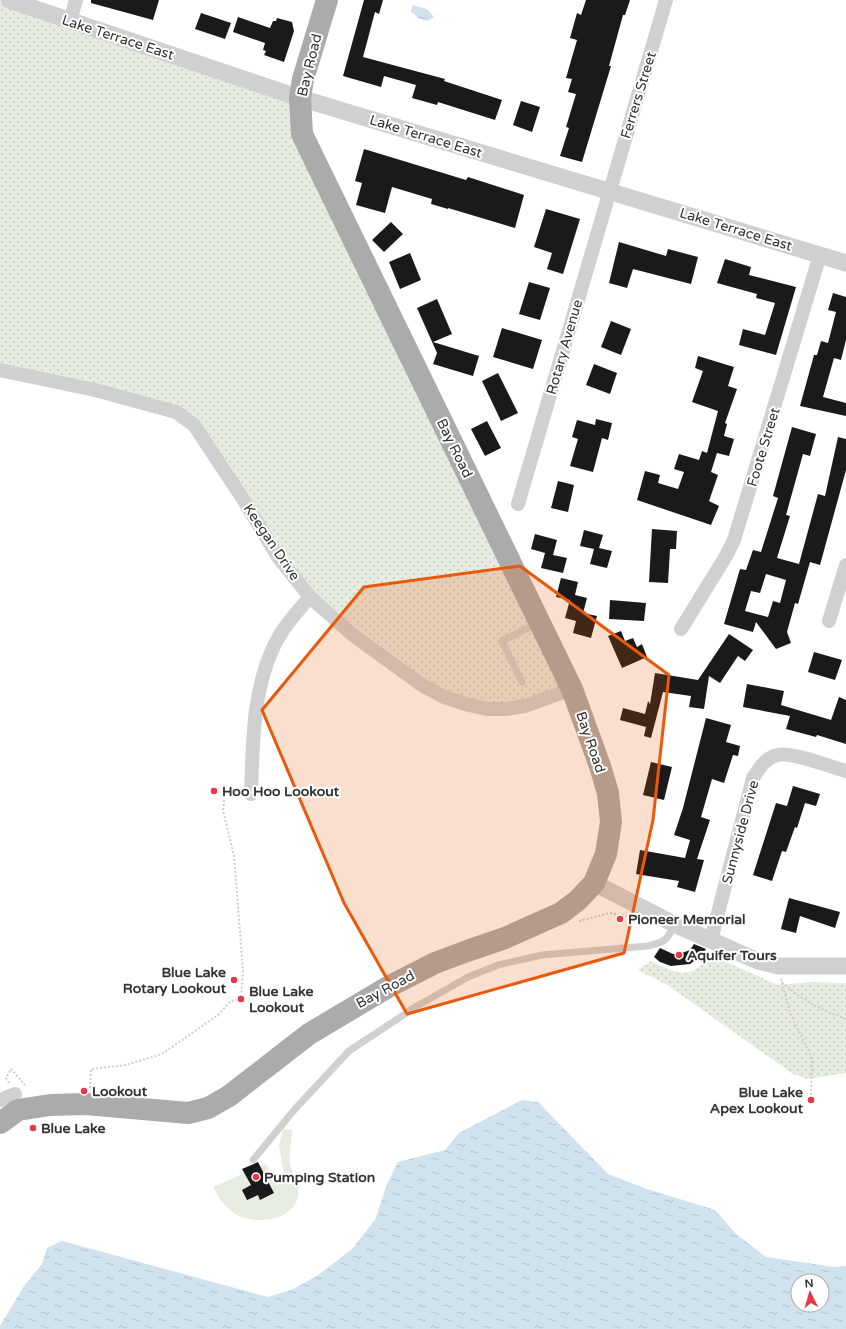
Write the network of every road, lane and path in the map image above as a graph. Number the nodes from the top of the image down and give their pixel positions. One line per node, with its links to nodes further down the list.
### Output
1 (9, 0): 5 (street, Lake Terrace East)
2 (76, 0): 5 (street)
3 (327, 0): 6 (main road, Bay Road)
4 (666, 0): 7 (street, Ferrers Street)
5 (70, 21): 6 (street, Lake Terrace East)
6 (300, 98): 7 (street, Lake Terrace East); 15 (main road, Bay Road)
7 (609, 190): 8 (street, Lake Terrace East); 11 (street, Rotary Avenue)
8 (820, 255): 9 (street, Lake Terrace East); 16 (street, Foote Street)
9 (846, 263)
10 (0, 370): 13 (street, Keegan Drive)
11 (518, 504)
12 (846, 565): 14 (street)
13 (310, 597): 18 (street, Keegan Drive); 20 (street)
14 (829, 621)
15 (540, 622): 17 (lane); 18 (main road, Bay Road)
16 (682, 629)
17 (522, 682)
18 (572, 688): 21 (main road, Bay Road)
19 (846, 771): 23 (street, Sunnyside Drive)
20 (251, 794): 29 (path)
21 (594, 883): 22 (street); 32 (main road, Bay Road)
22 (674, 924): 23 (street); 33 (lane)
23 (711, 940): 25 (street)
24 (846, 966): 25 (street)
25 (780, 974): 26 (path); 31 (path)
26 (846, 1019)
27 (11, 1069): 28 (path)
28 (20, 1089): 30 (street)
29 (96, 1091)
30 (0, 1100)
31 (810, 1100)
32 (0, 1123)
33 (253, 1160)

